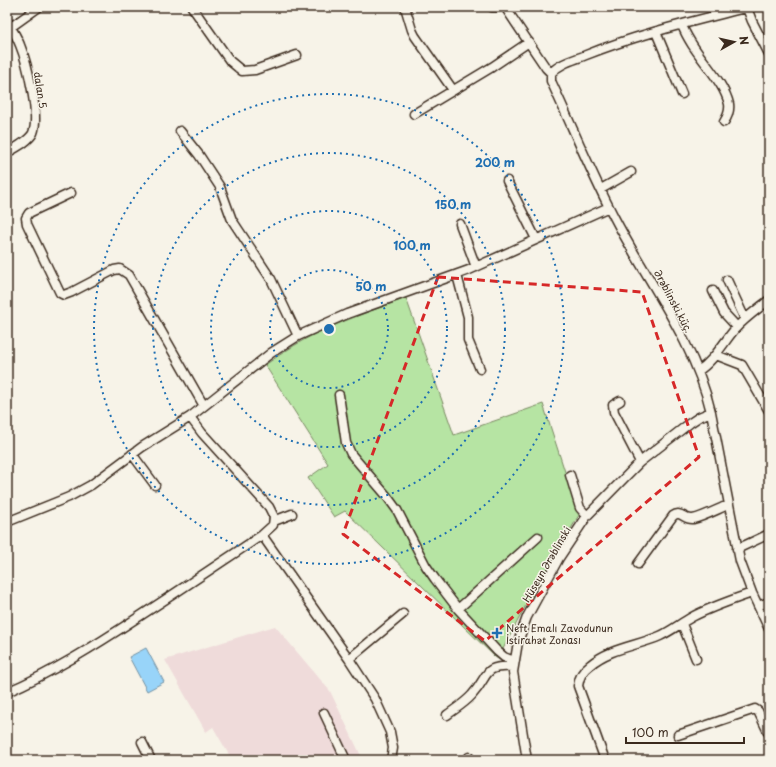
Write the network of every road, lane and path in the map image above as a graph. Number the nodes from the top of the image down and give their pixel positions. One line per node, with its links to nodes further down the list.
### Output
1 (39, 7): 8 (street)
2 (192, 7): 13 (street)
3 (405, 7): 15 (street)
4 (492, 7): 5 (street)
5 (499, 7)
6 (505, 7): 11 (street, Ərəblinski küç.)
7 (748, 7): 9 (street); 12 (street)
8 (9, 24): 20 (street, dalan 5)
9 (682, 25): 10 (street); 18 (street)
10 (656, 32): 14 (street); 16 (street)
11 (529, 42): 14 (street, Ərəblinski küç.); 15 (street)
12 (769, 54)
13 (297, 55)
14 (551, 73): 23 (street, Ərəblinski küç.)
15 (453, 90): 17 (street)
16 (682, 94)
17 (414, 114)
18 (724, 122)
19 (180, 131): 35 (street)
20 (7, 153)
21 (631, 172): 23 (street)
22 (507, 181): 27 (street)
23 (601, 189): 25 (street, Ərəblinski küç.)
24 (70, 193): 41 (street)
25 (609, 207): 27 (street); 38 (street, Ərəblinski küç.)
26 (460, 224): 28 (street)
27 (536, 239): 28 (street)
28 (476, 267): 29 (street)
29 (457, 275): 35 (street); 37 (street)
30 (727, 280): 33 (street)
31 (713, 291): 34 (street)
32 (769, 300): 33 (street)
33 (745, 319): 34 (street)
34 (737, 327): 36 (street)
35 (298, 336): 41 (street)
36 (716, 355): 38 (street); 42 (street)
37 (480, 369)
38 (698, 371): 43 (street, Ərəblinski küç.)
39 (339, 395): 62 (street)
40 (620, 401): 46 (street)
41 (204, 406): 44 (street)
42 (769, 411)
43 (711, 412): 46 (street, Hüseyn Ərəblinski); 49 (street, Ərəblinski küç.)
44 (190, 417): 45 (street); 52 (street)
45 (132, 454): 48 (street); 53 (street)
46 (640, 462): 51 (street, Hüseyn Ərəblinski)
47 (570, 475): 51 (street)
48 (155, 485)
49 (728, 505): 57 (street, Ərəblinski küç.); 58 (street)
50 (292, 514): 52 (street)
51 (587, 516): 68 (street, Hüseyn Ərəblinski)
52 (274, 521): 55 (street)
53 (7, 522)
54 (769, 534): 57 (street)
55 (262, 535): 66 (street); 69 (street)
56 (538, 537): 62 (street)
57 (737, 549): 59 (street, Ərəblinski küç.)
58 (638, 564)
59 (752, 593): 61 (street, Ərəblinski küç.); 64 (street)
60 (769, 602): 61 (street)
61 (758, 606): 65 (street, Ərəblinski küç.)
62 (458, 609): 68 (street)
63 (403, 614): 66 (street)
64 (682, 624): 67 (street); 79 (street)
65 (769, 629)
66 (350, 659): 77 (street)
67 (696, 659)
68 (513, 664): 71 (street); 78 (street, Hüseyn Ərəblinski)
69 (7, 692)
70 (324, 714): 76 (street)
71 (447, 715)
72 (769, 734): 73 (street)
73 (678, 735)
74 (142, 742): 75 (street)
75 (151, 760)
76 (346, 760)
77 (391, 760)
78 (528, 760)
79 (605, 760)

